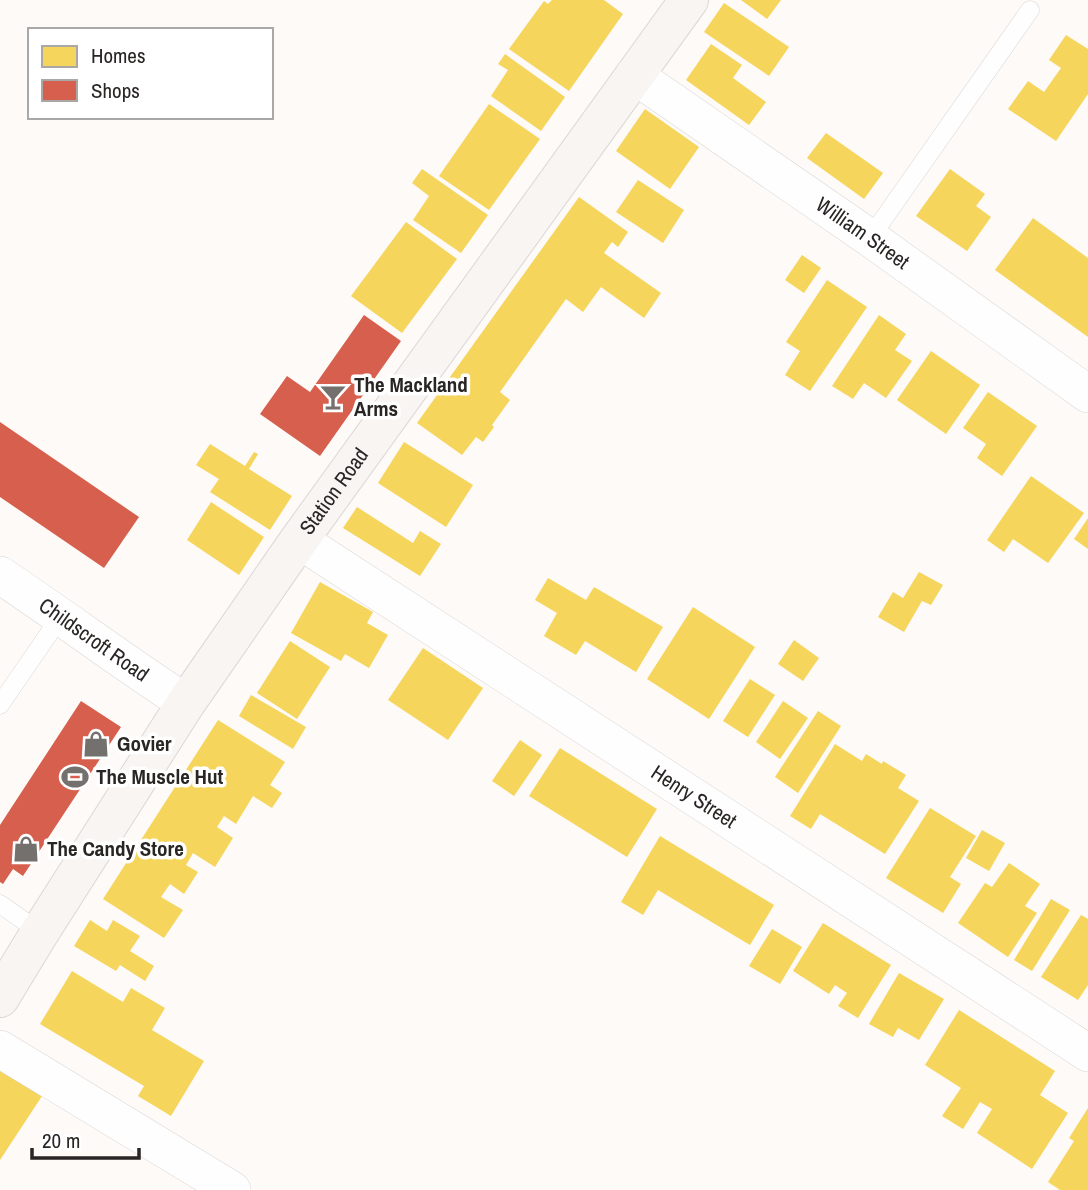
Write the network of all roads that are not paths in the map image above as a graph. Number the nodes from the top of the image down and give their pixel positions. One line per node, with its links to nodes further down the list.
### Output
1 (689, 0): 3 (main road, Station Road)
2 (1030, 10): 4 (lane)
3 (634, 75): 4 (street, William Street); 6 (main road, Station Road)
4 (870, 238): 5 (street, William Street)
5 (1088, 394)
6 (299, 540): 9 (main road, Station Road); 15 (street, Henry Street)
7 (0, 575): 8 (street, Childscroft Road)
8 (61, 616): 9 (street, Childscroft Road); 10 (lane)
9 (186, 703): 12 (main road, Station Road)
10 (0, 705)
11 (0, 904): 12 (lane)
12 (40, 932): 13 (main road, Station Road)
13 (0, 996)
14 (0, 1049): 16 (street)
15 (1088, 1053)
16 (232, 1190)

